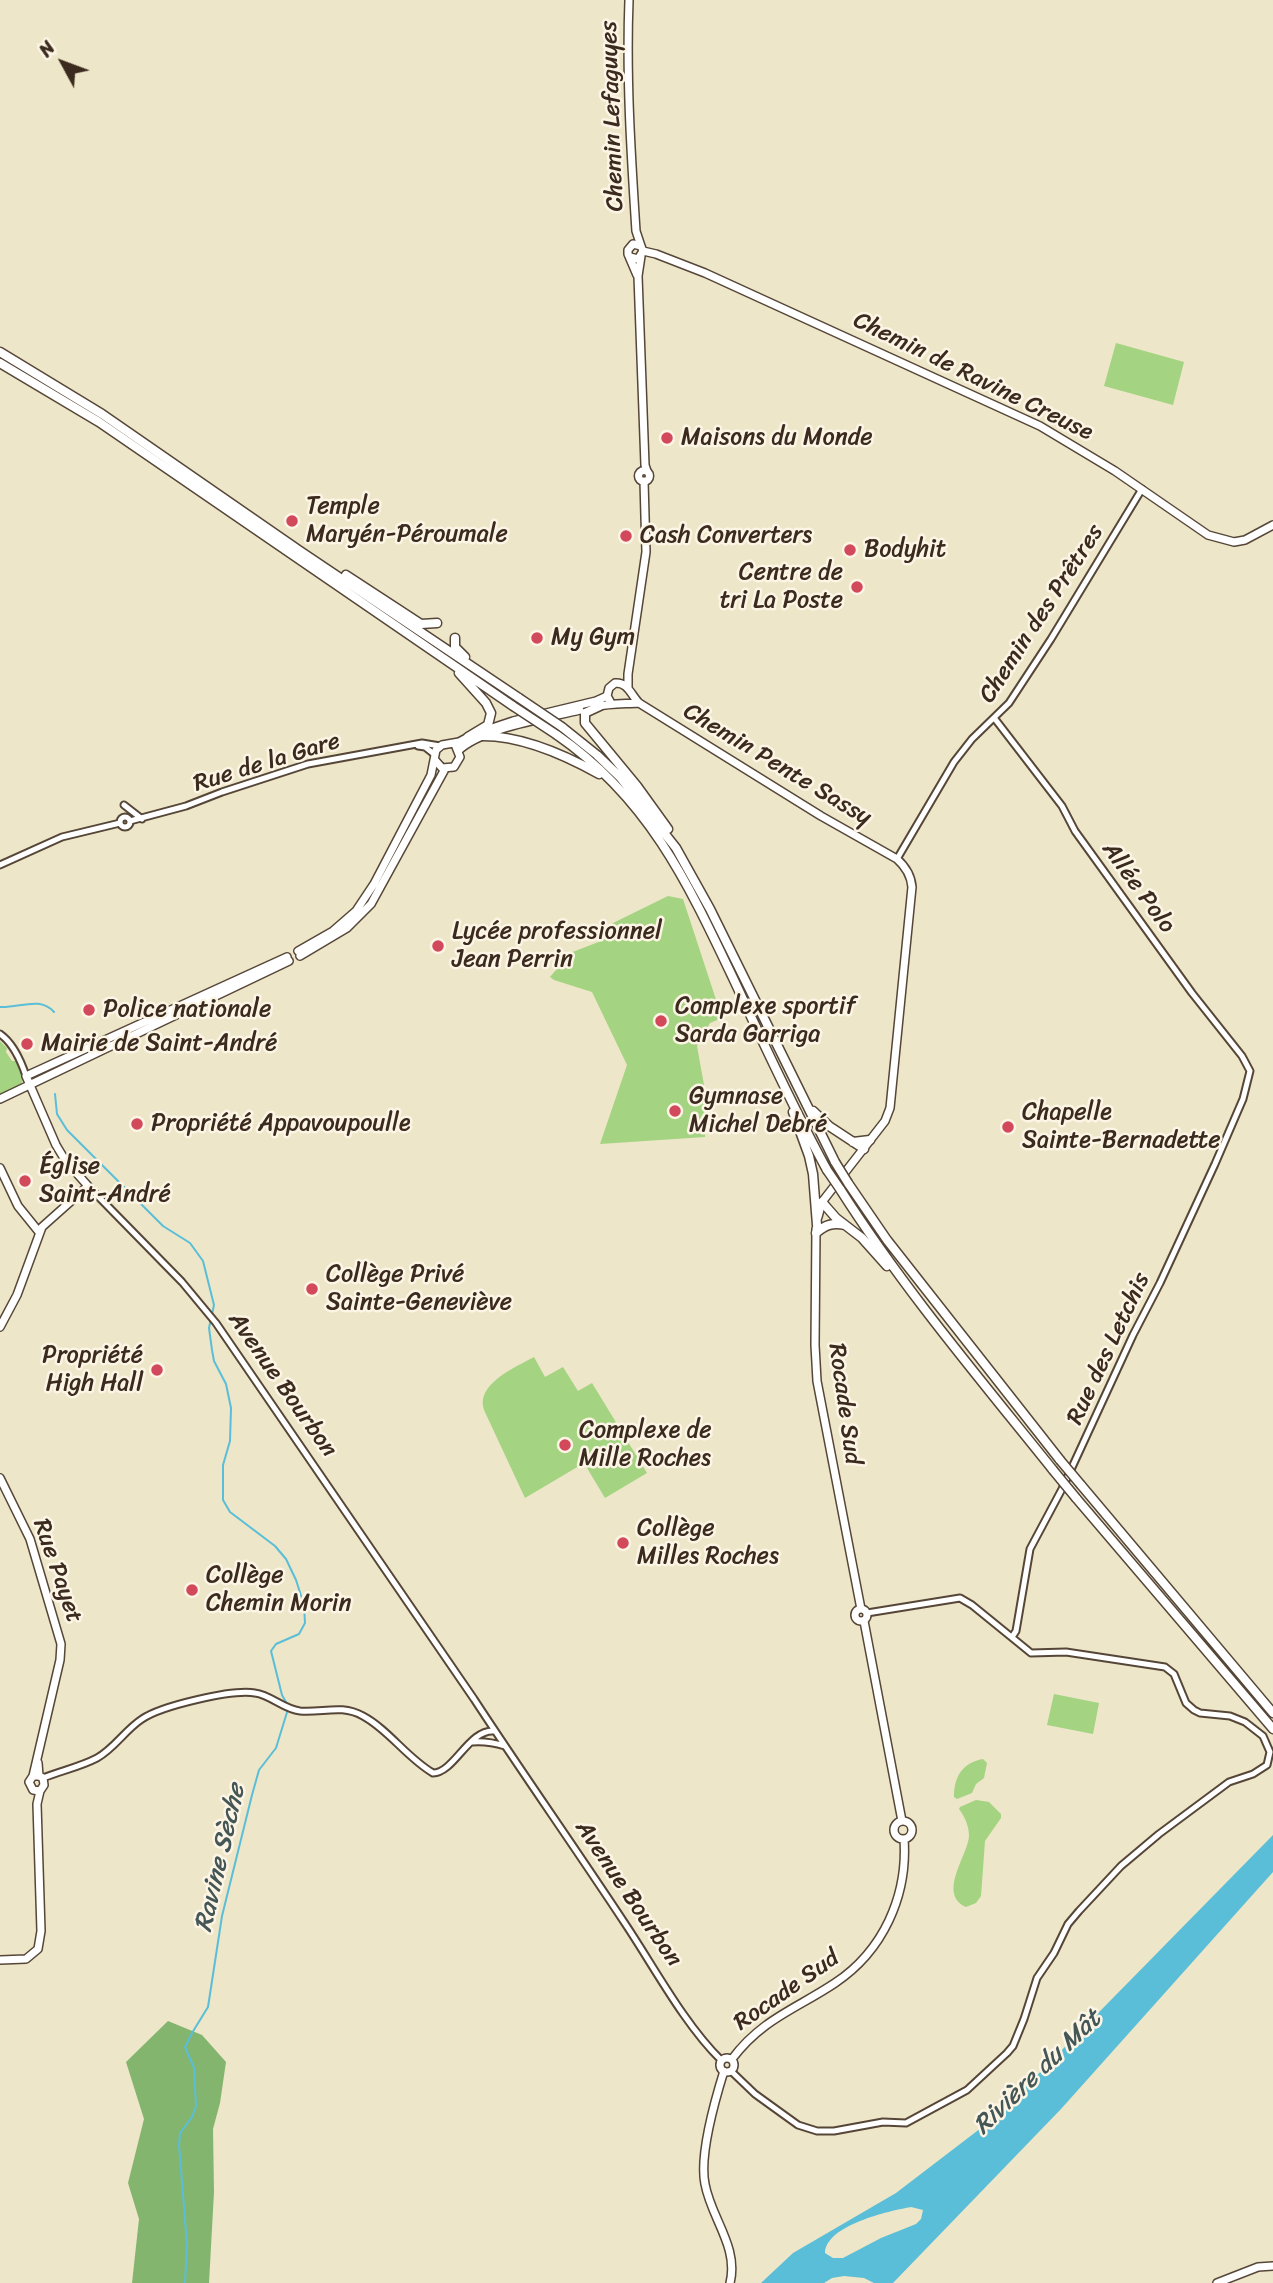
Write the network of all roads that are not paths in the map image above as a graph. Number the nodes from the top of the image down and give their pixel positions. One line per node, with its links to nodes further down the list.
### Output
1 (629, 0): 2 (main road, Chemin Lefaguyes)
2 (636, 231): 3 (main road, Chemin Lefaguyes); 4 (main road, Chemin Lefaguyes)
3 (630, 246): 4 (main road); 5 (main road)
4 (641, 251): 5 (main road); 6 (main road, Chemin Lefaguyes); 9 (main road, Chemin de Ravine Creuse)
5 (630, 257): 6 (main road, Chemin Lefaguyes)
6 (638, 276): 16 (main road, Chemin Lefaguyes)
7 (0, 352): 11 (highway)
8 (0, 363): 13 (highway)
9 (1142, 489): 10 (main road, Chemin de Ravine Creuse); 22 (street, Chemin des Prêtres)
10 (1273, 525)
11 (316, 561): 12 (highway); 15 (highway)
12 (437, 623)
13 (407, 633): 18 (highway); 25 (highway)
14 (455, 638): 15 (highway)
15 (500, 686): 18 (highway)
16 (626, 688): 17 (main road); 19 (main road); 20 (main road, Chemin Pente Sassy)
17 (609, 699): 19 (main road); 21 (main road); 25 (main road)
18 (516, 702): 23 (highway, bridge)
19 (625, 703): 20 (main road)
20 (639, 703): 35 (main road, Chemin Pente Sassy)
21 (600, 706): 24 (main road); 37 (highway)
22 (995, 719): 35 (street, Chemin des Prêtres); 43 (street, Allée Polo)
23 (559, 731): 32 (highway); 37 (highway)
24 (483, 736): 29 (main road); 32 (highway)
25 (468, 737): 26 (main road)
26 (449, 744): 28 (main road); 29 (main road)
27 (415, 746): 28 (street, Rue de la Gare); 30 (street); 34 (street, Rue de la Gare)
28 (440, 746): 30 (main road)
29 (458, 751): 31 (main road)
30 (435, 757): 31 (main road); 38 (main road)
31 (445, 769): 38 (main road)
32 (611, 780): 41 (highway)
33 (124, 805): 34 (street)
34 (142, 818): 36 (street, Rue de la Gare)
35 (897, 859): 47 (main road)
36 (0, 865)
37 (710, 909): 46 (highway)
38 (299, 954): 39 (main road)
39 (288, 959): 42 (main road); 44 (main road)
40 (0, 1034): 42 (street)
41 (771, 1058): 54 (highway); 57 (highway, bridge)
42 (26, 1076): 44 (main road, Avenue Bourbon)
43 (1249, 1079): 60 (street, Rue des Letchis)
44 (30, 1085): 45 (main road); 51 (main road, Avenue Bourbon)
45 (0, 1099)
46 (804, 1101): 48 (highway); 61 (highway, bridge)
47 (870, 1140): 48 (highway); 49 (main road)
48 (853, 1142): 49 (highway)
49 (864, 1149): 52 (main road)
50 (0, 1168): 55 (main road)
51 (88, 1186): 55 (main road); 62 (street, Avenue Bourbon)
52 (822, 1202): 53 (highway); 54 (main road, Rocade Sud)
53 (845, 1225): 54 (highway); 57 (highway)
54 (816, 1229): 59 (main road, Rocade Sud)
55 (39, 1232): 56 (main road)
56 (0, 1327)
57 (957, 1350): 63 (highway, bridge)
58 (0, 1478): 70 (main road, Rue Payet)
59 (864, 1614): 60 (street); 71 (main road, Rocade Sud)
60 (1012, 1637): 76 (street)
61 (1273, 1713)
62 (488, 1722): 64 (street); 65 (street, Avenue Bourbon)
63 (1273, 1729)
64 (485, 1733): 65 (street); 66 (street); 67 (street)
65 (496, 1734): 68 (street); 69 (street, Avenue Bourbon)
66 (472, 1742): 67 (street); 70 (street)
67 (485, 1742): 68 (street)
68 (493, 1744): 69 (street)
69 (505, 1746): 75 (street, Avenue Bourbon)
70 (39, 1783): 73 (main road, Rue Payet)
71 (902, 1821): 72 (main road); 72 (main road)
72 (904, 1839): 74 (main road, Rocade Sud)
73 (0, 1960)
74 (732, 2059): 75 (main road); 76 (main road)
75 (722, 2060): 76 (main road)
76 (728, 2071): 78 (main road)
77 (1273, 2266): 79 (main road)
78 (730, 2283)
79 (1217, 2283)

